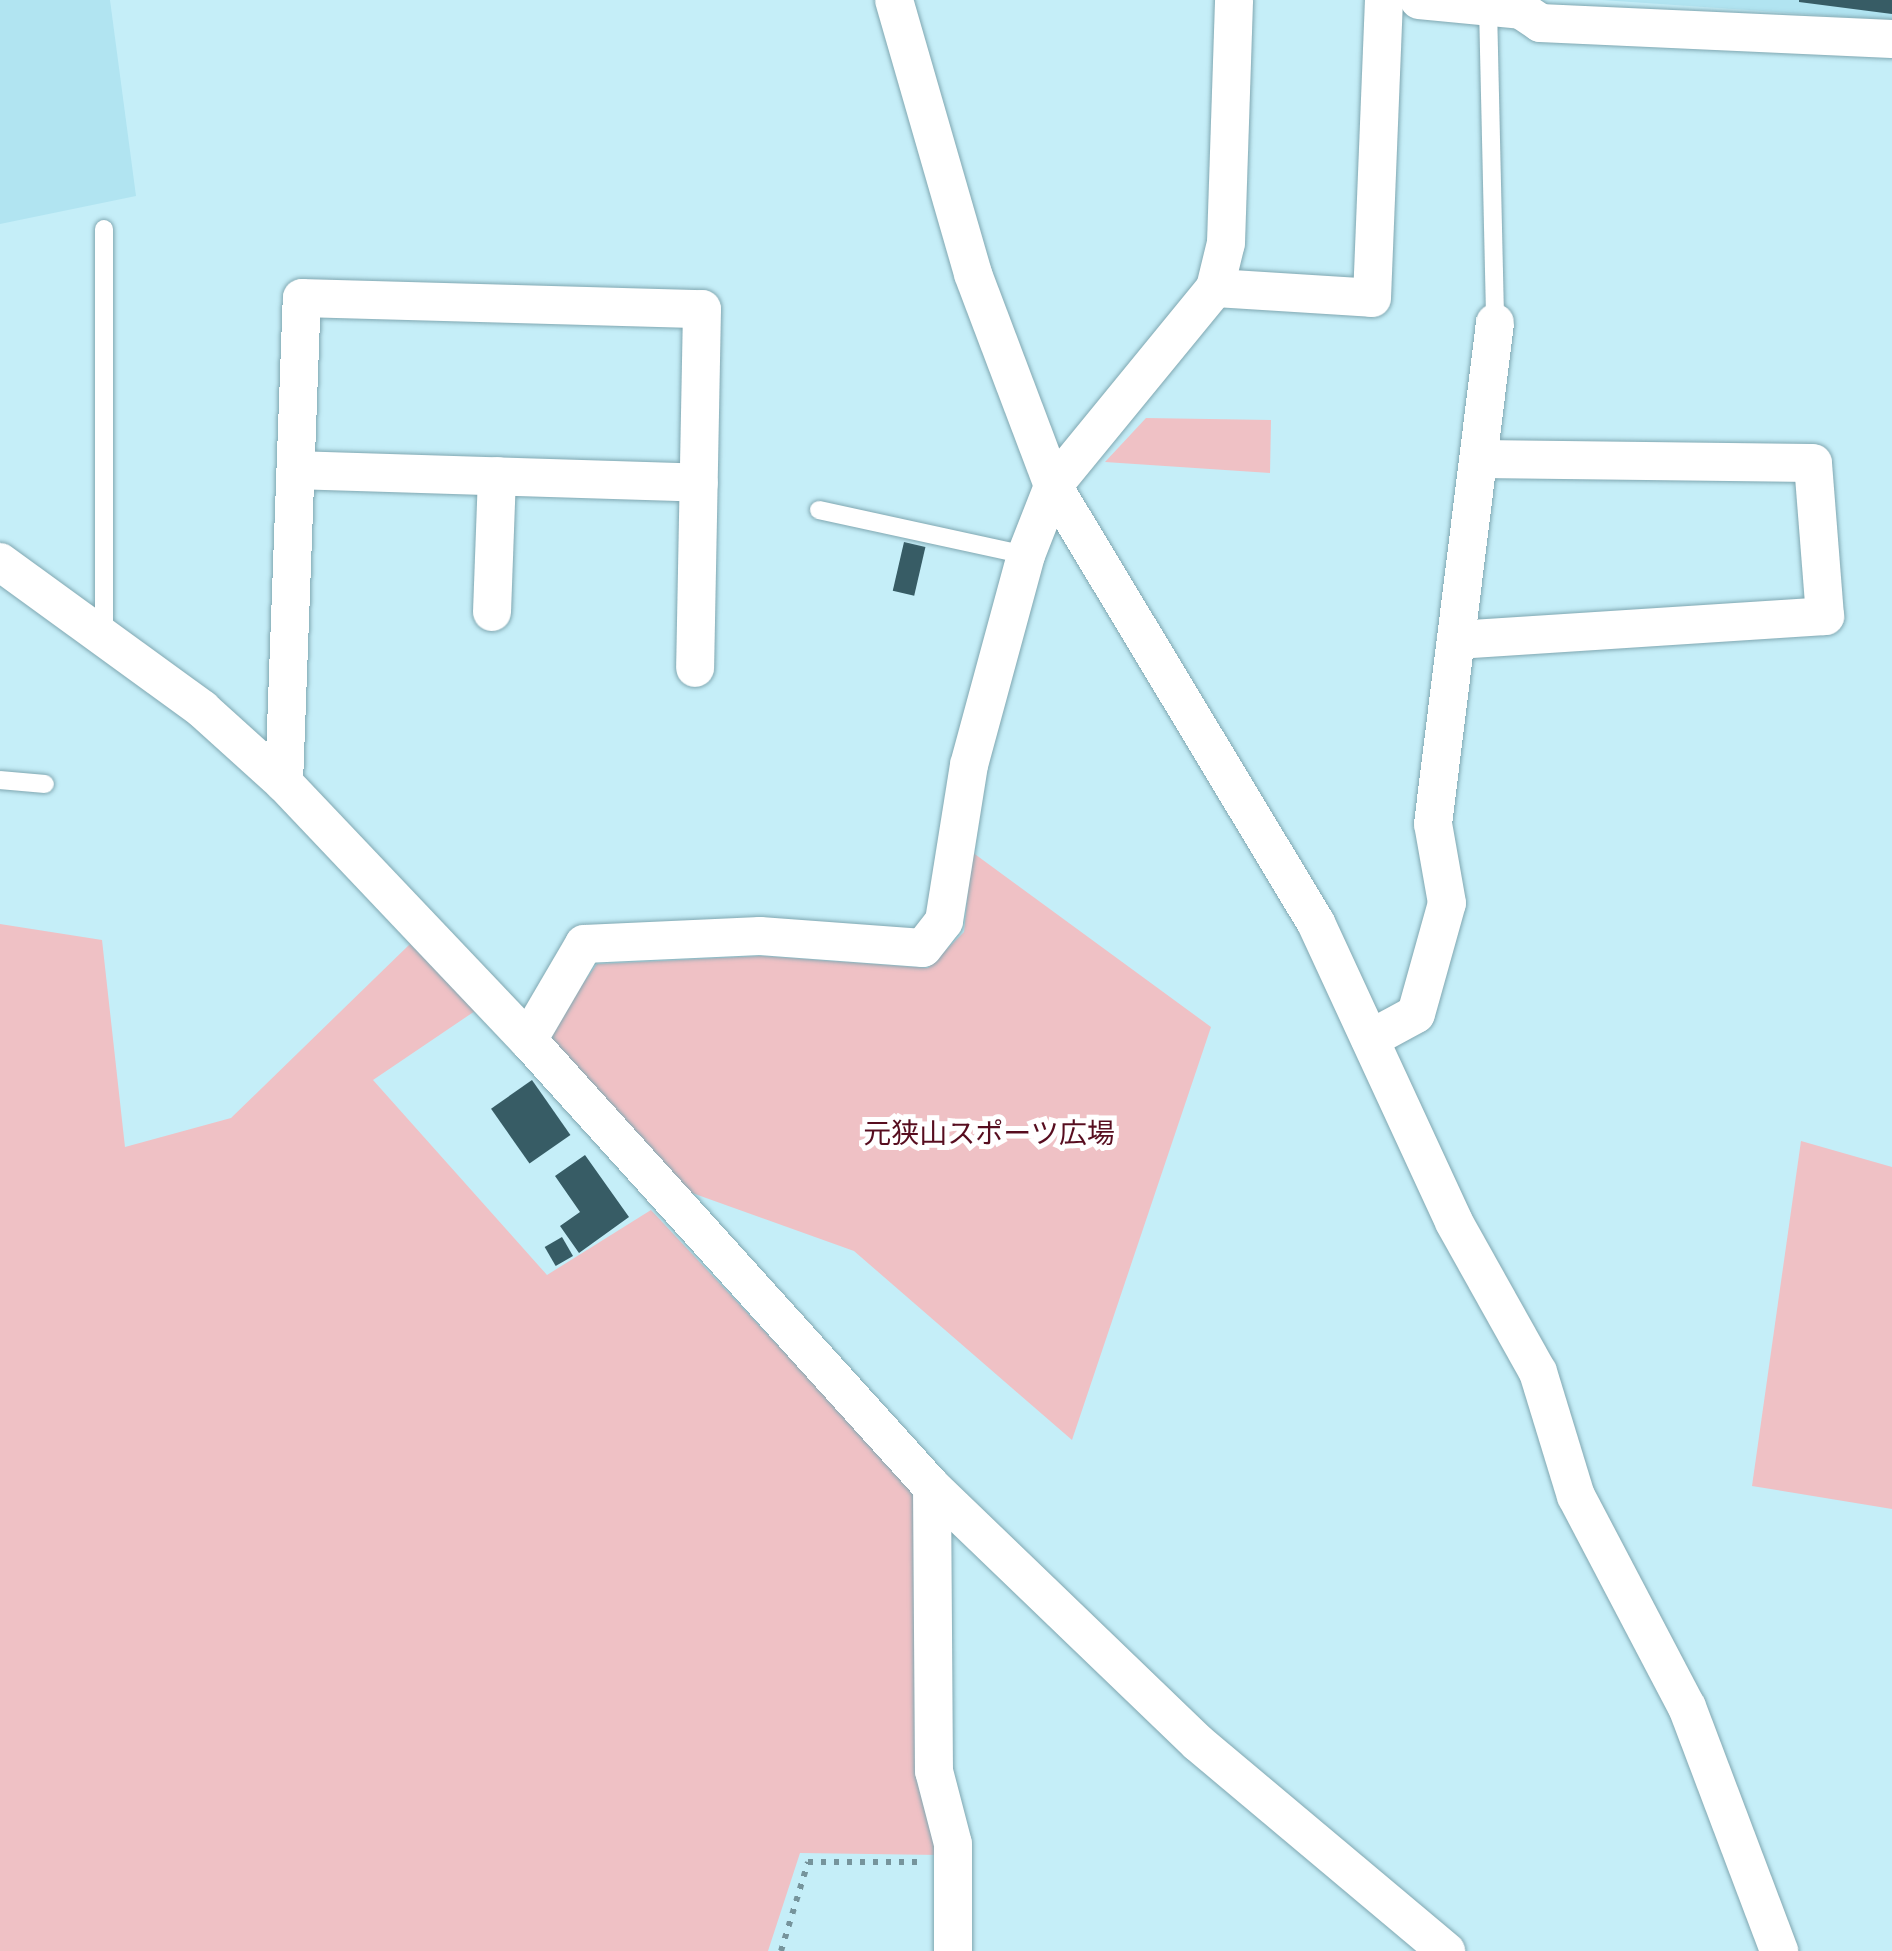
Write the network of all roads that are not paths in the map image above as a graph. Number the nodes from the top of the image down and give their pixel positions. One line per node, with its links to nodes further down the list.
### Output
1 (894, 0): 14 (street)
2 (1234, 0): 8 (street)
3 (1384, 0): 8 (street)
4 (1419, 0): 5 (street)
5 (1488, 7): 6 (street); 9 (lane)
6 (1892, 38)
7 (104, 229): 19 (lane)
8 (1215, 288): 14 (street)
9 (1496, 324): 10 (street)
10 (1478, 459): 20 (street); 20 (street)
11 (296, 470): 12 (street); 13 (street); 23 (street)
12 (497, 476): 13 (street); 18 (street)
13 (699, 483): 21 (street)
14 (1053, 486): 16 (street); 25 (street)
15 (819, 510): 16 (lane)
16 (1026, 555): 26 (street)
17 (0, 562): 19 (street)
18 (492, 612)
19 (104, 636): 23 (street)
20 (1456, 640): 25 (street)
21 (695, 668)
22 (0, 780): 24 (lane)
23 (284, 783): 26 (street)
24 (45, 784)
25 (1370, 1039): 30 (street)
26 (528, 1040): 27 (street)
27 (932, 1487): 28 (street); 29 (street)
28 (953, 1951)
29 (1446, 1951)
30 (1779, 1951)

